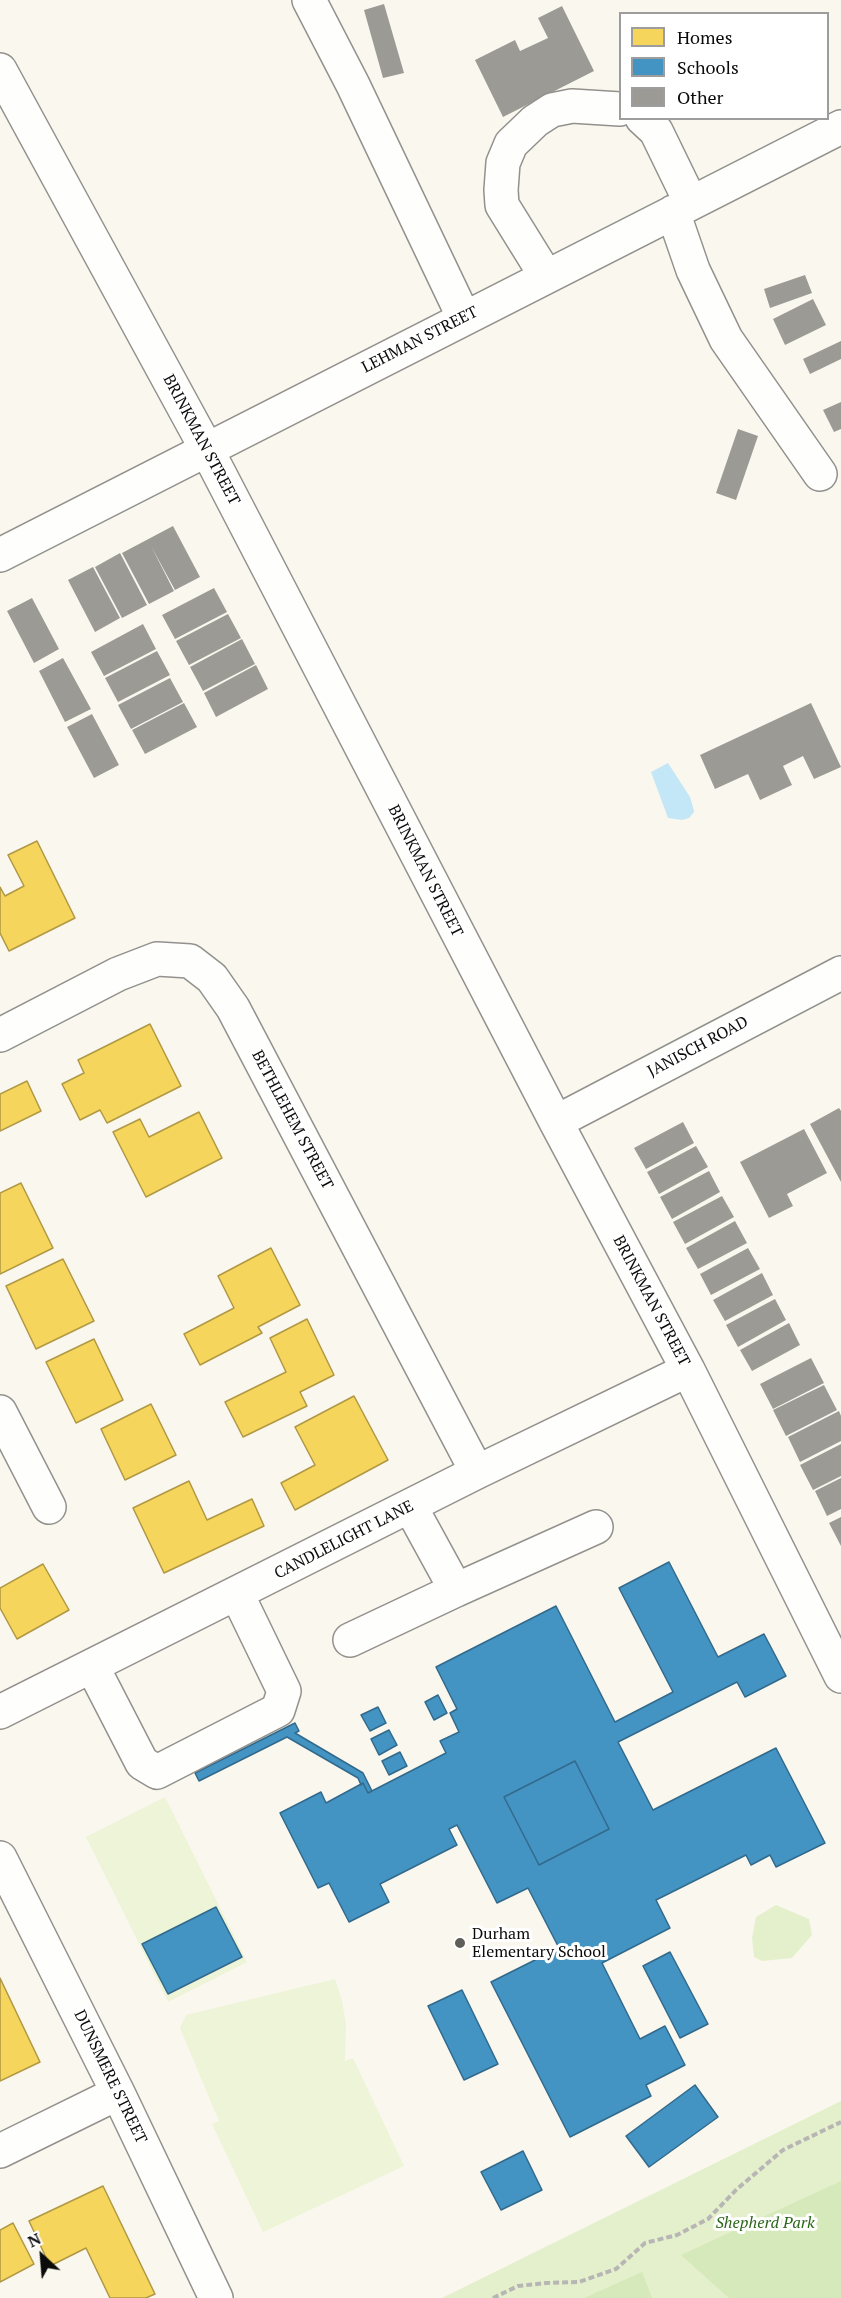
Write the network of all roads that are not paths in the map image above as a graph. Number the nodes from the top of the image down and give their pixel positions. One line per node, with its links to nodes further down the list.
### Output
1 (309, 0): 8 (street)
2 (0, 70): 9 (street, BRINKMAN STREET)
3 (619, 109): 7 (street)
4 (644, 120): 6 (street)
5 (841, 127): 6 (street, LEHMAN STREET)
6 (682, 208): 7 (street, LEHMAN STREET); 10 (street)
7 (546, 276): 8 (street, LEHMAN STREET)
8 (464, 318): 9 (street, LEHMAN STREET)
9 (206, 448): 11 (street, LEHMAN STREET); 14 (street, BRINKMAN STREET)
10 (820, 474)
11 (0, 555)
12 (841, 973): 14 (street, JANISCH ROAD)
13 (0, 1035): 17 (street, BETHLEHEM STREET)
14 (556, 1122): 15 (street, BRINKMAN STREET)
15 (688, 1370): 17 (street, CANDLELIGHT LANE); 25 (street, BRINKMAN STREET)
16 (0, 1412): 19 (street)
17 (477, 1472): 18 (street, CANDLELIGHT LANE)
18 (410, 1506): 21 (street); 22 (street, CANDLELIGHT LANE)
19 (49, 1507)
20 (596, 1527): 21 (street)
21 (456, 1590): 23 (street)
22 (237, 1594): 24 (street, CANDLELIGHT LANE); 24 (street)
23 (350, 1640)
24 (92, 1666): 26 (street, CANDLELIGHT LANE)
25 (841, 1676)
26 (0, 1712)
27 (0, 1858): 28 (street, DUNSMERE STREET)
28 (118, 2093): 29 (street); 30 (street, DUNSMERE STREET)
29 (0, 2151)
30 (216, 2298)

